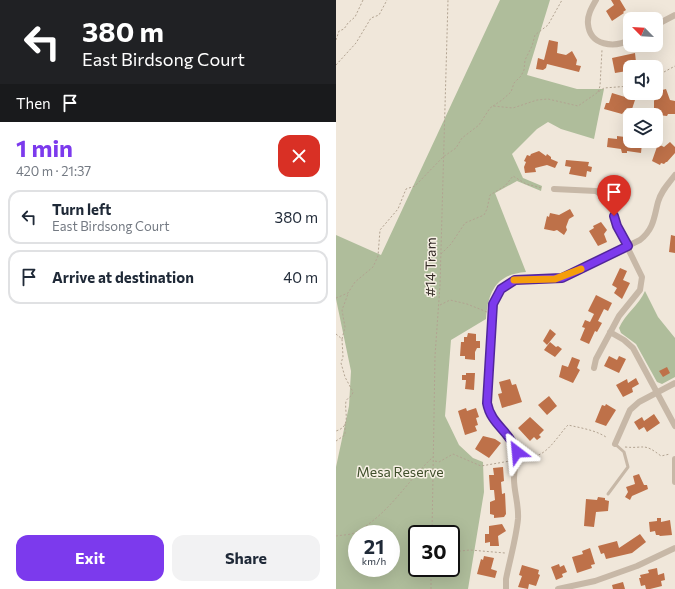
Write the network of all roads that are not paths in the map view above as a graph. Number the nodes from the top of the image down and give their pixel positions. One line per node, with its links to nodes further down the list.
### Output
1 (596, 0): 4 (street)
2 (675, 15): 3 (street)
3 (663, 21)
4 (623, 42)
5 (675, 175): 7 (street)
6 (554, 189): 7 (street)
7 (628, 246): 8 (street); 18 (street)
8 (610, 332): 9 (street); 11 (street)
9 (594, 368)
10 (675, 383): 11 (street)
11 (657, 392): 12 (street); 13 (street)
12 (675, 426)
13 (615, 444): 16 (lane)
14 (675, 459): 15 (street)
15 (675, 482)
16 (608, 494)
17 (675, 548): 19 (street)
18 (506, 589)
19 (558, 589)

